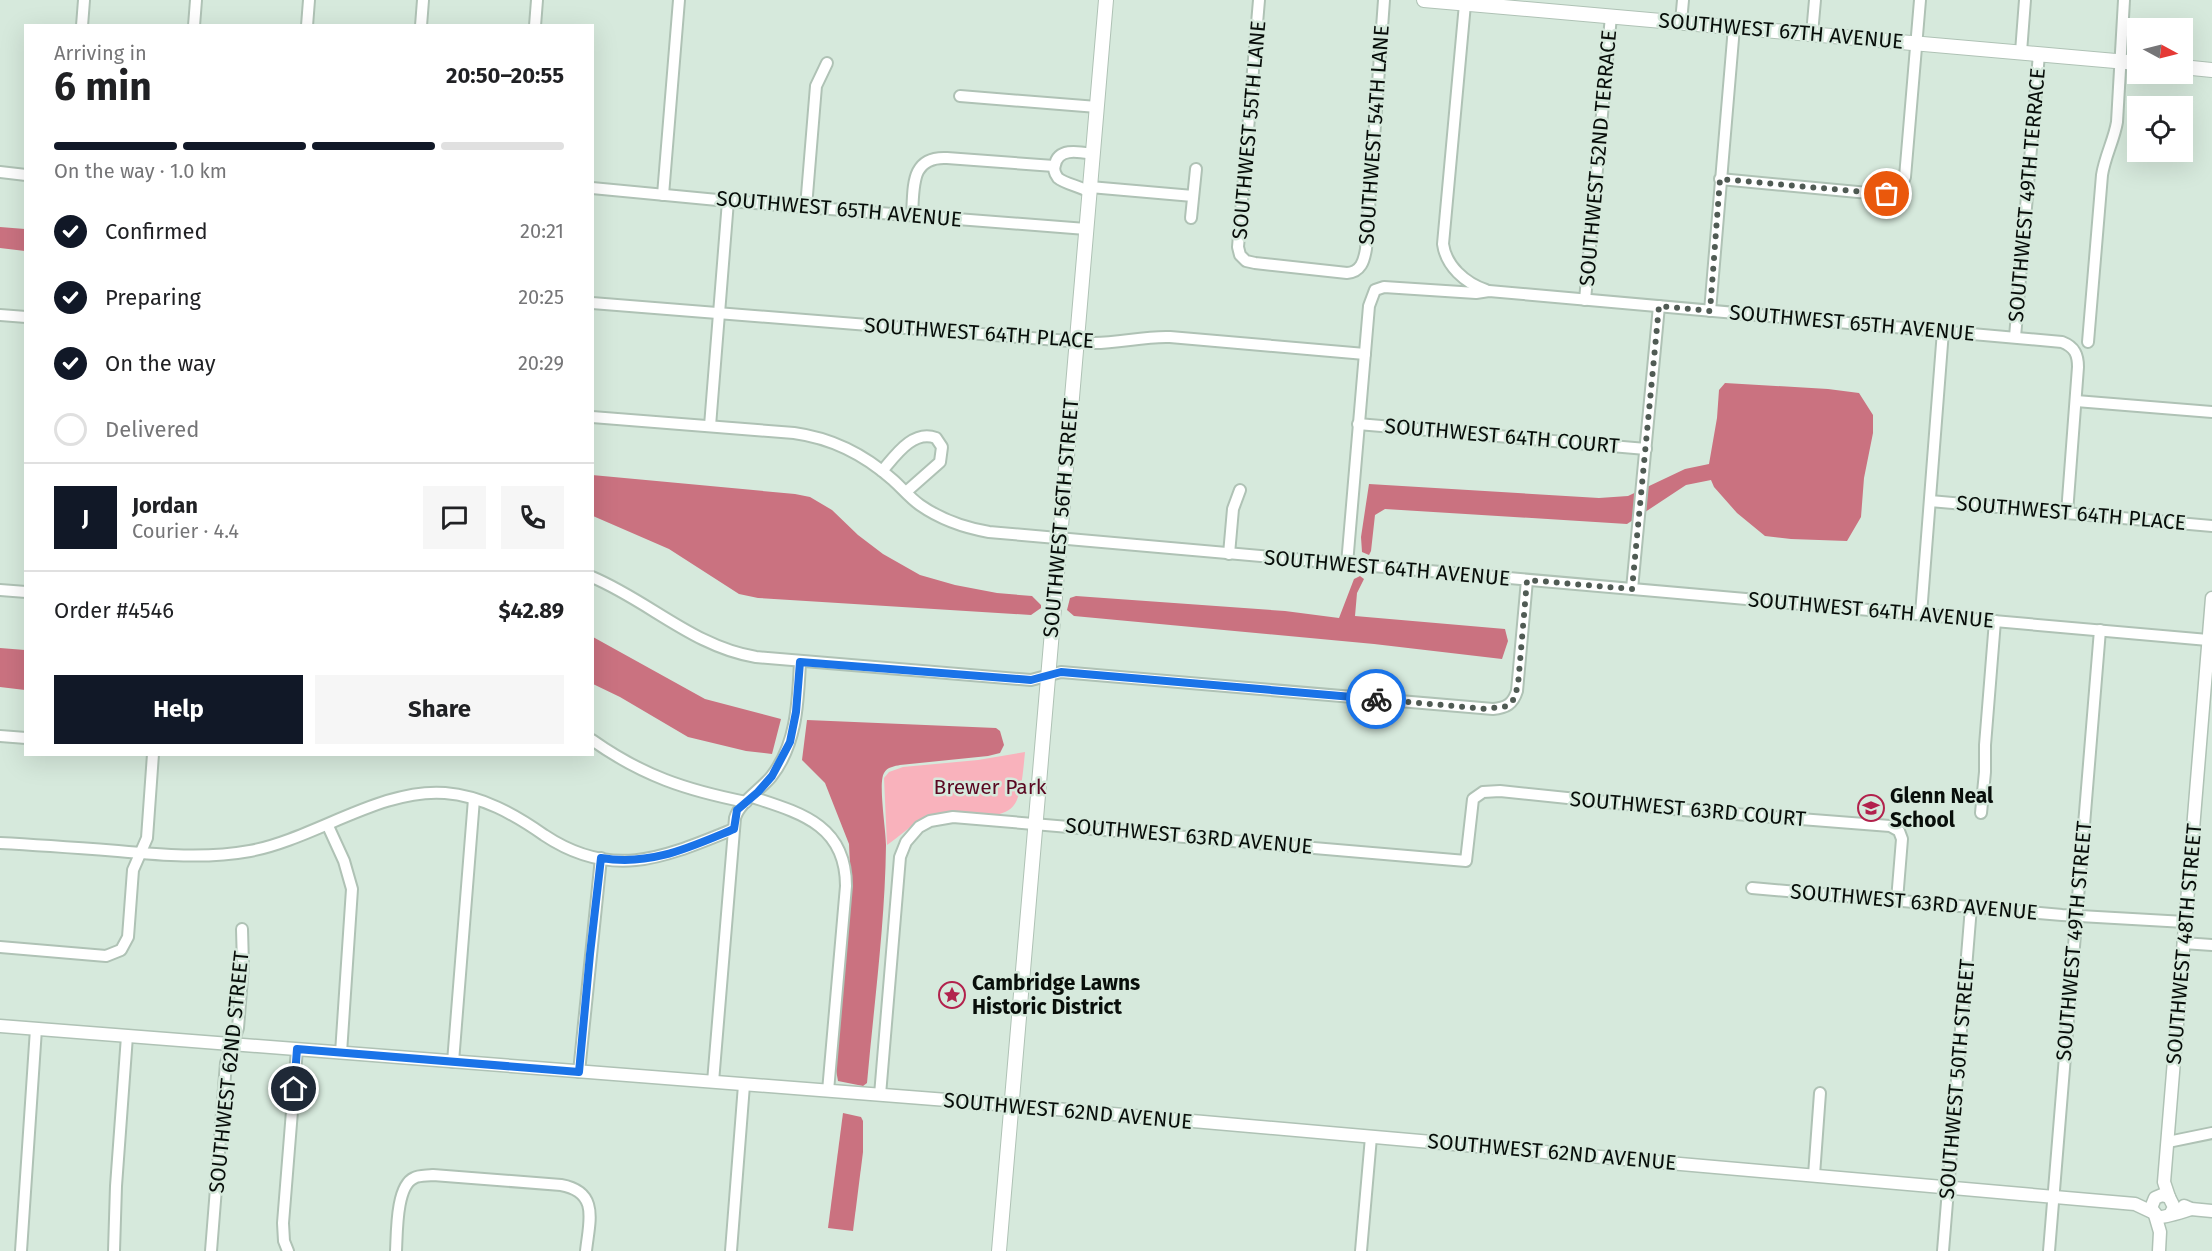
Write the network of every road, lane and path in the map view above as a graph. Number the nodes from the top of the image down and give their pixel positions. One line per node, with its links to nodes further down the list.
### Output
1 (84, 0): 20 (street)
2 (196, 0): 21 (street)
3 (309, 0): 22 (street)
4 (423, 0): 23 (street)
5 (537, 0): 24 (street)
6 (679, 0): 45 (street)
7 (1106, 0): 36 (main road, SOUTHWEST 56TH STREET)
8 (1259, 0): 52 (street, SOUTHWEST 55TH LANE)
9 (1384, 0): 52 (street, SOUTHWEST 54TH LANE)
10 (1424, 0): 16 (main road, SOUTHWEST 67TH AVENUE)
11 (1683, 0): 19 (street)
12 (1815, 0): 26 (street)
13 (1920, 0): 27 (street)
14 (2025, 0): 28 (street, SOUTHWEST 49TH TERRACE)
15 (2124, 0): 30 (street)
16 (1465, 4): 17 (main road, SOUTHWEST 67TH AVENUE); 53 (street)
17 (1540, 5): 18 (main road, SOUTHWEST 67TH AVENUE)
18 (1611, 16): 19 (main road, SOUTHWEST 67TH AVENUE); 54 (street, SOUTHWEST 52ND TERRACE)
19 (1681, 22): 25 (main road, SOUTHWEST 67TH AVENUE)
20 (82, 24)
21 (194, 24)
22 (307, 24)
23 (421, 24)
24 (535, 24)
25 (1734, 27): 26 (main road, SOUTHWEST 67TH AVENUE); 42 (street)
26 (1812, 34): 27 (main road, SOUTHWEST 67TH AVENUE)
27 (1916, 43): 28 (main road, SOUTHWEST 67TH AVENUE); 42 (street)
28 (2021, 52): 29 (main road, SOUTHWEST 67TH AVENUE)
29 (2039, 54): 30 (main road, SOUTHWEST 67TH AVENUE); 62 (street, SOUTHWEST 49TH TERRACE)
30 (2121, 61): 31 (main road, SOUTHWEST 67TH AVENUE); 64 (street)
31 (2127, 62)
32 (827, 63): 48 (street)
33 (2193, 68): 34 (main road)
34 (2212, 70)
35 (960, 96): 36 (street)
36 (1097, 107): 37 (main road, SOUTHWEST 56TH STREET)
37 (1093, 154): 38 (street); 44 (main road, SOUTHWEST 56TH STREET)
38 (1054, 166): 44 (street); 49 (street)
39 (1196, 168): 46 (street)
40 (0, 172): 41 (street)
41 (24, 175)
42 (1720, 179): 57 (street)
43 (594, 188): 45 (street, SOUTHWEST 65TH AVENUE)
44 (1090, 190): 46 (street); 51 (main road, SOUTHWEST 56TH STREET)
45 (663, 195): 47 (street, SOUTHWEST 65TH AVENUE)
46 (1193, 196): 50 (street)
47 (728, 201): 48 (street, SOUTHWEST 65TH AVENUE); 58 (street)
48 (806, 207): 49 (street, SOUTHWEST 65TH AVENUE)
49 (912, 215): 51 (street, SOUTHWEST 65TH AVENUE)
50 (1191, 218)
51 (1086, 229): 63 (main road, SOUTHWEST 56TH STREET)
52 (1358, 269)
53 (1489, 291): 54 (street, SOUTHWEST 65TH AVENUE); 65 (street, SOUTHWEST 65TH AVENUE)
54 (1585, 300): 56 (street, SOUTHWEST 65TH AVENUE)
55 (594, 303): 58 (street, SOUTHWEST 64TH PLACE)
56 (1659, 306): 57 (street, SOUTHWEST 65TH AVENUE); 71 (street)
57 (1710, 311): 61 (street, SOUTHWEST 65TH AVENUE)
58 (719, 312): 63 (street, SOUTHWEST 64TH PLACE); 70 (street)
59 (0, 315): 60 (street)
60 (24, 316)
61 (1943, 331): 62 (street, SOUTHWEST 65TH AVENUE); 75 (street)
62 (2015, 337): 66 (street, SOUTHWEST 65TH AVENUE)
63 (1076, 342): 65 (street, SOUTHWEST 64TH PLACE); 78 (main road, SOUTHWEST 56TH STREET)
64 (2088, 342)
65 (1365, 354): 69 (street)
66 (2076, 401): 67 (street); 76 (street)
67 (2212, 412)
68 (594, 417): 70 (street, SOUTHWEST 64TH AVENUE)
69 (1358, 424): 71 (street, SOUTHWEST 64TH COURT); 80 (street)
70 (710, 426): 72 (street, SOUTHWEST 64TH AVENUE)
71 (1646, 449): 83 (street)
72 (882, 471): 74 (street, SOUTHWEST 64TH AVENUE); 74 (street)
73 (1240, 490): 79 (street)
74 (906, 492): 78 (street, SOUTHWEST 64TH AVENUE)
75 (1930, 501): 76 (street, SOUTHWEST 64TH PLACE); 87 (street)
76 (2067, 513): 77 (street, SOUTHWEST 64TH PLACE)
77 (2212, 526)
78 (1059, 539): 79 (street, SOUTHWEST 64TH AVENUE); 93 (main road, SOUTHWEST 56TH STREET)
79 (1229, 554): 80 (street, SOUTHWEST 64TH AVENUE)
80 (1347, 564): 82 (street, SOUTHWEST 64TH AVENUE)
81 (594, 578): 92 (street)
82 (1527, 580): 83 (street, SOUTHWEST 64TH AVENUE); 93 (street)
83 (1632, 589): 87 (street, SOUTHWEST 64TH AVENUE)
84 (0, 590): 85 (street)
85 (24, 592)
86 (2212, 598): 90 (street, SOUTHWEST 48TH STREET)
87 (1921, 614): 88 (street, SOUTHWEST 64TH AVENUE)
88 (1995, 621): 89 (street, SOUTHWEST 64TH AVENUE); 100 (street)
89 (2100, 630): 90 (street, SOUTHWEST 64TH AVENUE); 111 (street, SOUTHWEST 49TH STREET)
90 (2208, 640): 91 (street, SOUTHWEST 48TH STREET)
91 (2210, 656): 112 (street, SOUTHWEST 48TH STREET)
92 (800, 662): 93 (street); 99 (street)
93 (1048, 675): 101 (main road, SOUTHWEST 56TH STREET)
94 (0, 736): 95 (street)
95 (24, 738)
96 (594, 741): 99 (street)
97 (153, 756): 105 (street)
98 (474, 799): 102 (street); 106 (street); 123 (street)
99 (749, 800): 103 (street); 127 (street)
100 (1981, 813)
101 (1035, 823): 107 (street, SOUTHWEST 63RD AVENUE); 129 (street, SOUTHWEST 63RD AVENUE); 130 (main road, SOUTHWEST 56TH STREET)
102 (328, 826): 105 (street); 122 (street)
103 (734, 829): 106 (street); 125 (street)
104 (0, 843): 105 (street)
105 (141, 853): 116 (street)
106 (601, 858): 124 (street)
107 (1466, 861): 109 (street, SOUTHWEST 63RD COURT)
108 (1752, 888): 109 (street, SOUTHWEST 63RD AVENUE)
109 (1897, 900): 110 (street, SOUTHWEST 63RD AVENUE)
110 (1971, 908): 111 (street, SOUTHWEST 63RD AVENUE); 135 (street, SOUTHWEST 50TH STREET)
111 (2077, 915): 112 (street, SOUTHWEST 63RD AVENUE); 136 (street, SOUTHWEST 49TH STREET)
112 (2185, 922): 114 (street, SOUTHWEST 48TH STREET)
113 (242, 930): 120 (street, SOUTHWEST 62ND STREET)
114 (2183, 943): 115 (street); 133 (street, SOUTHWEST 48TH STREET)
115 (2212, 945)
116 (0, 947)
117 (0, 1026): 118 (street, SOUTHWEST 62ND AVENUE)
118 (36, 1029): 119 (street, SOUTHWEST 62ND AVENUE); 139 (street)
119 (126, 1036): 120 (street, SOUTHWEST 62ND AVENUE); 140 (street)
120 (232, 1044): 121 (street, SOUTHWEST 62ND AVENUE); 141 (street, SOUTHWEST 62ND STREET)
121 (297, 1049): 122 (street, SOUTHWEST 62ND AVENUE); 142 (street)
122 (341, 1053): 123 (street, SOUTHWEST 62ND AVENUE)
123 (453, 1062): 124 (street, SOUTHWEST 62ND AVENUE)
124 (579, 1072): 125 (street, SOUTHWEST 62ND AVENUE)
125 (713, 1082): 126 (street, SOUTHWEST 62ND AVENUE)
126 (744, 1084): 127 (street, SOUTHWEST 62ND AVENUE); 145 (street)
127 (828, 1091): 129 (street, SOUTHWEST 62ND AVENUE)
128 (1820, 1093): 134 (street)
129 (880, 1095): 130 (street, SOUTHWEST 62ND AVENUE)
130 (1011, 1105): 132 (street, SOUTHWEST 62ND AVENUE); 146 (main road, SOUTHWEST 56TH STREET)
131 (2212, 1133): 133 (street)
132 (1371, 1137): 134 (street, SOUTHWEST 62ND AVENUE); 147 (street)
133 (2168, 1142): 137 (street, SOUTHWEST 48TH STREET)
134 (1814, 1175): 135 (street, SOUTHWEST 62ND AVENUE)
135 (1949, 1188): 136 (street, SOUTHWEST 62ND AVENUE); 148 (street, SOUTHWEST 50TH STREET)
136 (2053, 1197): 137 (street, SOUTHWEST 62ND AVENUE); 149 (street, SOUTHWEST 49TH STREET)
137 (2162, 1206): 138 (street, SOUTHWEST 62ND AVENUE); 150 (street, SOUTHWEST 48TH STREET)
138 (2212, 1211)
139 (21, 1251)
140 (114, 1251)
141 (211, 1251)
142 (288, 1251)
143 (396, 1251): 144 (street)
144 (586, 1251)
145 (731, 1251)
146 (999, 1251)
147 (1361, 1251)
148 (1943, 1251)
149 (2049, 1251)
150 (2159, 1251)

